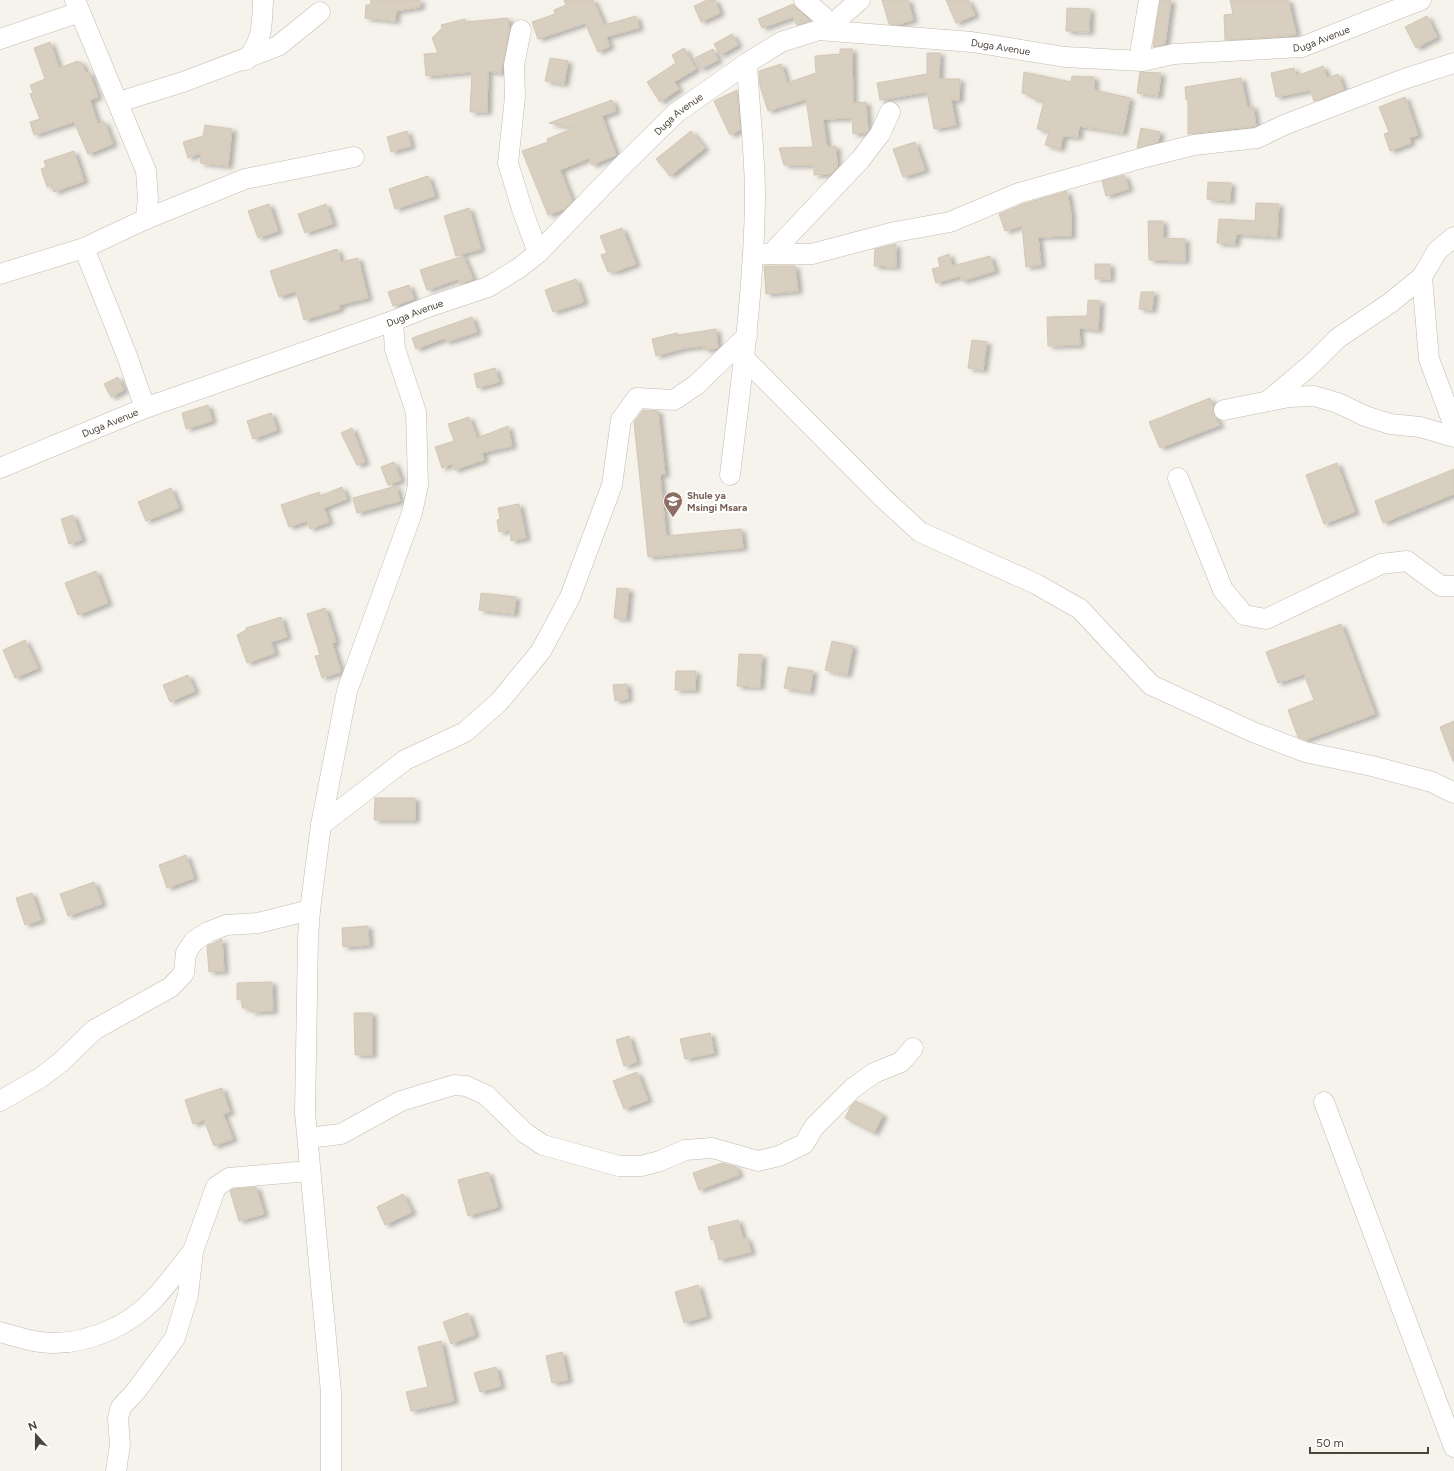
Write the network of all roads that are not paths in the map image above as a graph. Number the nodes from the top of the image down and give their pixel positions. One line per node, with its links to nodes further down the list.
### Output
1 (262, 0): 11 (street)
2 (804, 0): 8 (street)
3 (860, 0): 8 (street)
4 (1149, 0): 12 (street)
5 (1421, 0): 12 (street, Duga Avenue)
6 (78, 6): 10 (street); 15 (street)
7 (320, 12): 11 (street)
8 (825, 27): 12 (street, Duga Avenue); 13 (street, Duga Avenue)
9 (521, 30): 21 (street)
10 (0, 40)
11 (246, 60): 15 (street)
12 (1142, 60)
13 (747, 63): 21 (street, Duga Avenue); 22 (street)
14 (1454, 63): 22 (street)
15 (119, 102): 18 (street)
16 (890, 112): 22 (street)
17 (354, 157): 18 (street)
18 (146, 220): 20 (street)
19 (1454, 237): 24 (street)
20 (84, 248): 23 (street); 29 (street)
21 (538, 253): 25 (street, Duga Avenue)
22 (762, 254): 26 (street)
23 (0, 274)
24 (1422, 277): 28 (street); 31 (street)
25 (393, 321): 29 (street, Duga Avenue); 38 (street)
26 (747, 336): 27 (street); 38 (street)
27 (744, 358): 34 (street); 37 (street)
28 (1268, 401): 30 (street); 32 (street)
29 (145, 408): 33 (street, Duga Avenue)
30 (1224, 410)
31 (1454, 426)
32 (1454, 437)
33 (0, 468)
34 (730, 475)
35 (1178, 478): 36 (street)
36 (1454, 586)
37 (1454, 793)
38 (321, 825): 39 (street)
39 (310, 910): 41 (street); 43 (street)
40 (913, 1048): 43 (street)
41 (0, 1101)
42 (1324, 1102): 47 (street)
43 (308, 1138): 44 (street)
44 (309, 1171): 45 (street); 49 (street)
45 (193, 1251): 46 (street); 48 (street)
46 (0, 1332)
47 (1454, 1447)
48 (116, 1471)
49 (332, 1471)

